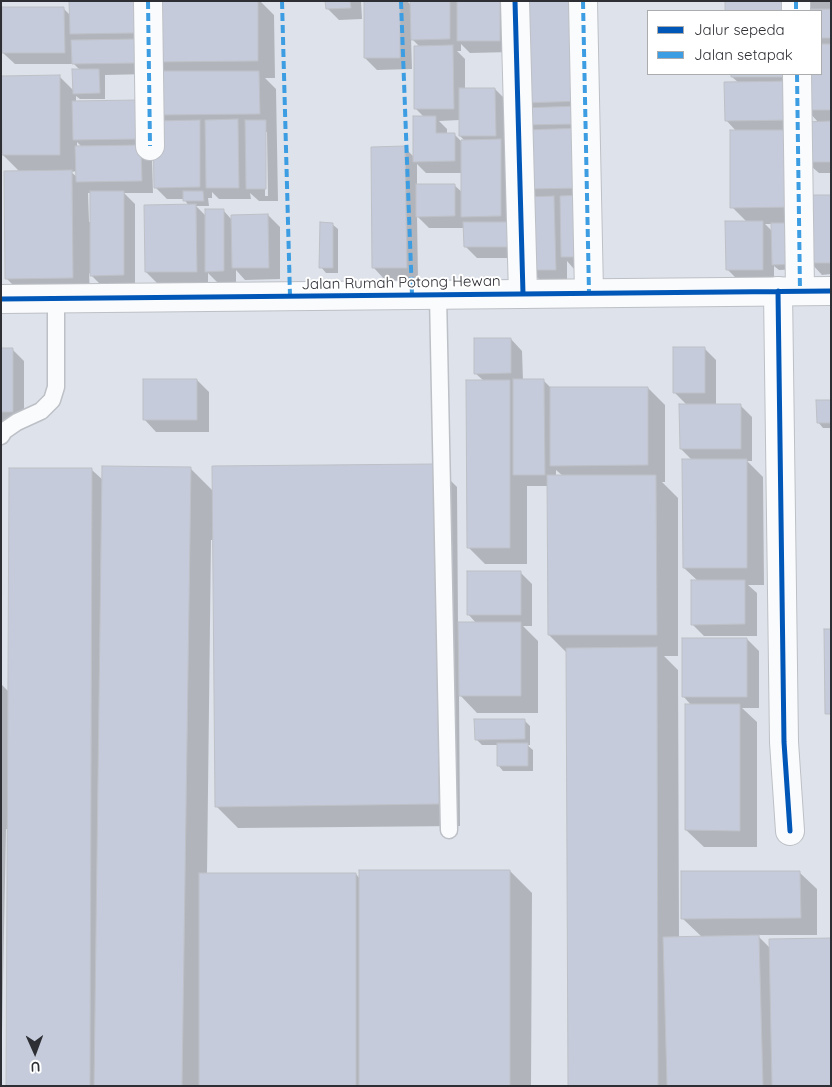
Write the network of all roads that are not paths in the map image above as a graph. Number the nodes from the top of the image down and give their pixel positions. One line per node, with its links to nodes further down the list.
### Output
1 (148, 1): 5 (street)
2 (515, 1): 9 (street)
3 (583, 1): 8 (street)
4 (797, 75): 6 (street)
5 (150, 146)
6 (789, 291): 7 (street, Jalan Rumah Potong Hewan); 8 (street, Jalan Rumah Potong Hewan); 15 (street)
7 (831, 291)
8 (589, 293): 9 (street, Jalan Rumah Potong Hewan)
9 (523, 294): 10 (street, Jalan Rumah Potong Hewan)
10 (438, 295): 11 (street, Jalan Rumah Potong Hewan); 14 (lane)
11 (56, 298): 12 (street, Jalan Rumah Potong Hewan); 13 (lane)
12 (1, 299)
13 (1, 436)
14 (449, 830)
15 (790, 831)

